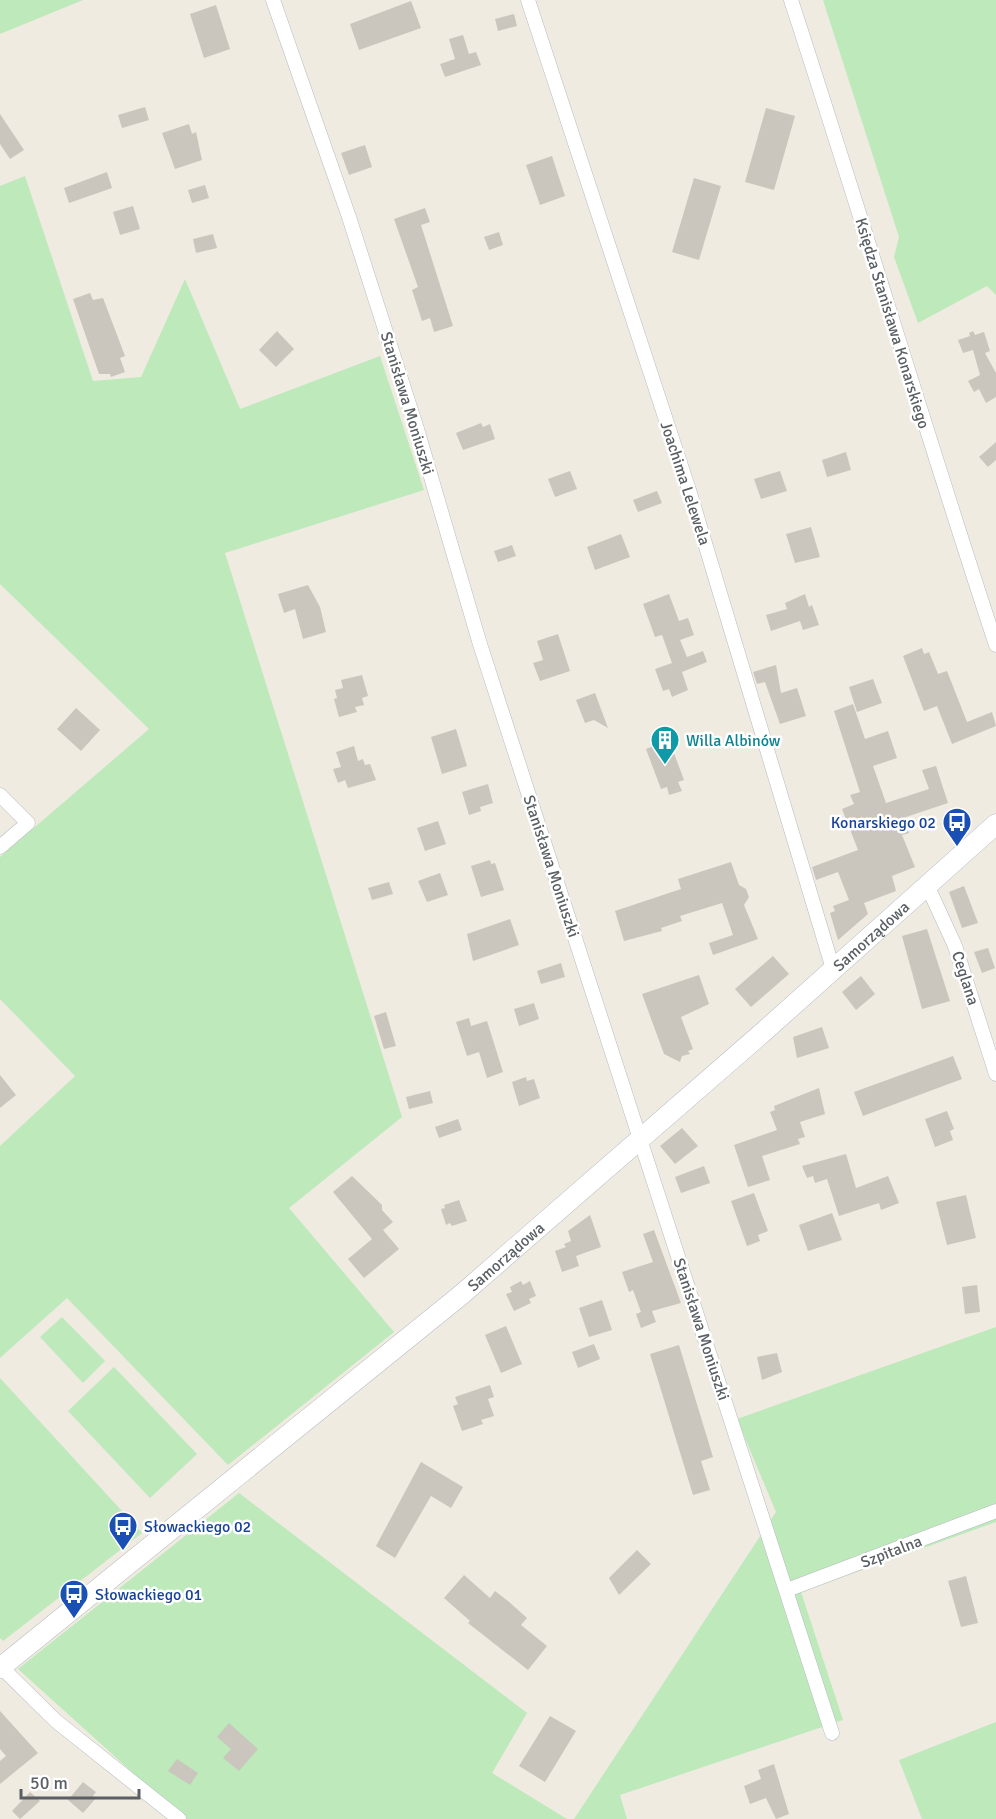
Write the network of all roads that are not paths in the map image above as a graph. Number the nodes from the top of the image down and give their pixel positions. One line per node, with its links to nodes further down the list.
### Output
1 (273, 0): 11 (street, Stanisława Moniuszki)
2 (528, 0): 9 (street, Joachima Lelewela)
3 (791, 0): 4 (street, Księdza Stanisława Konarskiego)
4 (996, 645)
5 (0, 795): 7 (street)
6 (996, 824): 8 (street, Samorządowa)
7 (0, 847)
8 (927, 885): 9 (street, Samorządowa); 10 (street, Ceglana)
9 (833, 969): 11 (street, Samorządowa)
10 (996, 1074)
11 (641, 1137): 13 (street, Stanisława Moniuszki); 14 (street, Samorządowa)
12 (996, 1511): 13 (street, Szpitalna)
13 (786, 1590): 15 (street, Stanisława Moniuszki)
14 (0, 1667): 16 (street)
15 (832, 1733)
16 (179, 1819)

